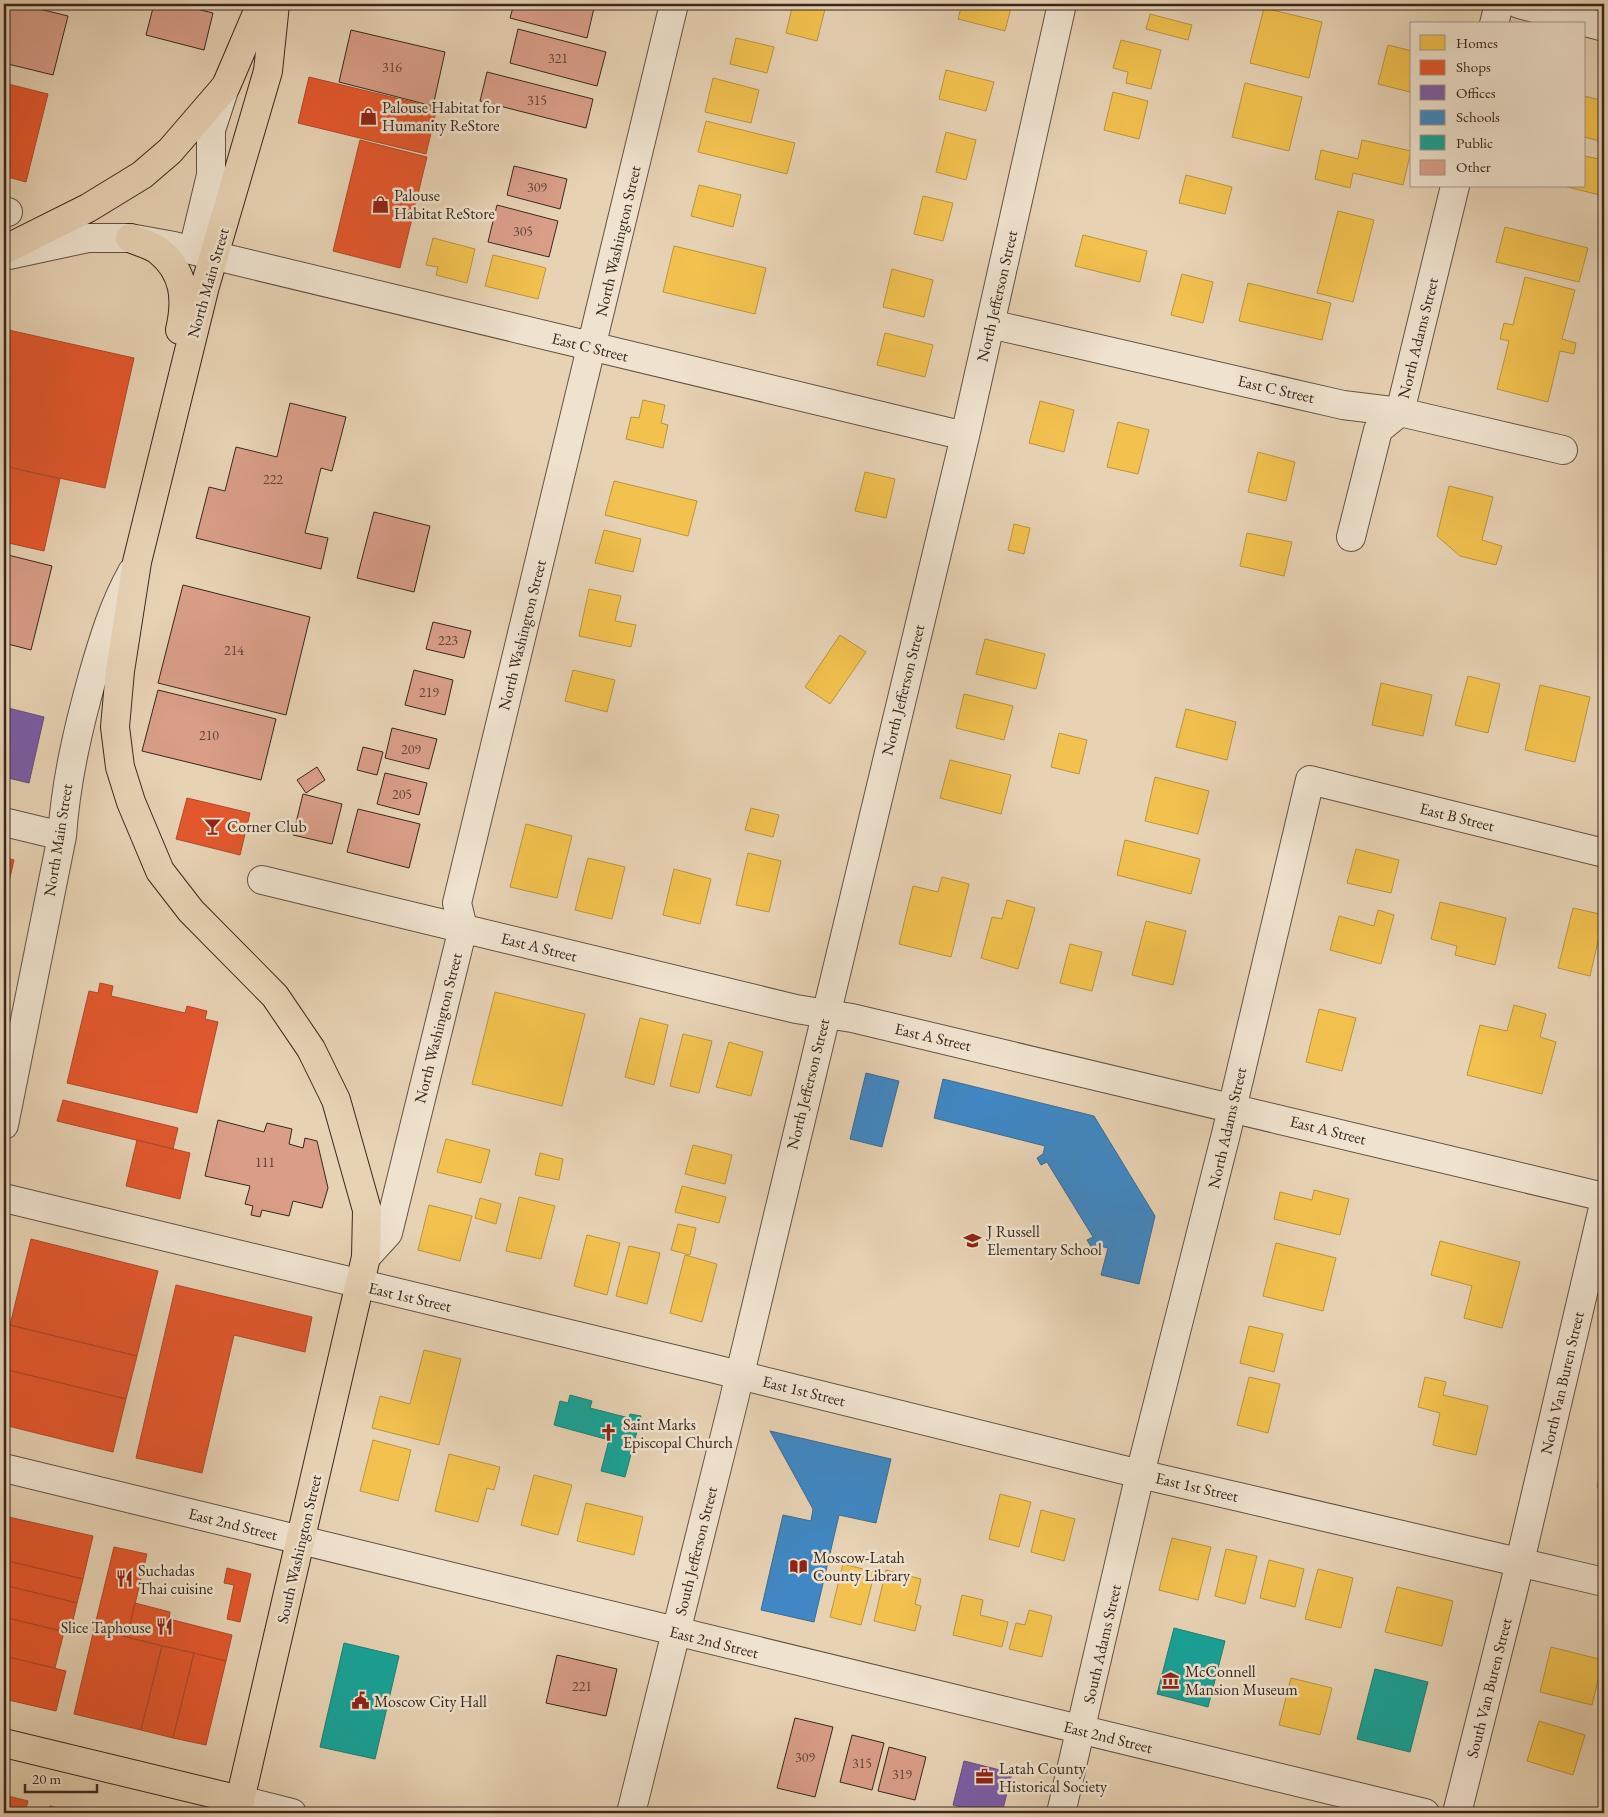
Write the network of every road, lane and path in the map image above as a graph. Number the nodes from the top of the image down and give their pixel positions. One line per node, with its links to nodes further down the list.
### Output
1 (261, 4): 9 (main road, North Main Street)
2 (275, 4): 13 (main road, North Main Street)
3 (674, 4): 16 (street, North Washington Street)
4 (1062, 4): 15 (street, North Jefferson Street)
5 (1499, 4): 7 (street)
6 (1519, 4): 8 (street)
7 (1494, 22)
8 (1604, 26)
9 (226, 86): 12 (main road, North Main Street); 13 (street, North Main Street)
10 (1455, 188): 18 (street, North Adams Street)
11 (130, 238): 13 (street, East C Street); 14 (street, East C Street); 17 (main road)
12 (4, 250)
13 (204, 253): 16 (street, East C Street); 17 (main road, North Main Street)
14 (4, 256)
15 (990, 324): 18 (street, East C Street); 19 (street, North Jefferson Street)
16 (592, 348): 19 (street, East C Street); 28 (street, North Washington Street)
17 (175, 402): 22 (main road, North Main Street)
18 (1400, 412): 20 (street, East C Street); 21 (street, North Adams Street)
19 (965, 436): 29 (street, North Jefferson Street)
20 (1563, 450)
21 (1351, 537)
22 (137, 562): 25 (street, North Main Street); 35 (main road, North Main Street)
23 (1310, 780): 26 (street, East B Street); 30 (street, North Adams Street)
24 (4, 822): 25 (street)
25 (62, 836): 31 (street, North Main Street)
26 (1604, 853)
27 (262, 880): 28 (street, East A Street)
28 (463, 928): 29 (street, East A Street); 35 (street, North Washington Street)
29 (826, 1012): 30 (street, East A Street); 37 (street, North Jefferson Street)
30 (1232, 1107): 32 (street, East A Street); 39 (street, North Adams Street)
31 (4, 1125)
32 (1604, 1197)
33 (4, 1198): 36 (street, East 1st Street)
34 (1604, 1204): 41 (street, North Van Buren Street)
35 (366, 1257): 36 (main road, South Washington Street)
36 (360, 1285): 37 (street, East 1st Street); 40 (main road, South Washington Street)
37 (739, 1375): 39 (street, East 1st Street); 43 (street, South Jefferson Street)
38 (4, 1468): 40 (street, East 2nd Street)
39 (1140, 1474): 41 (street, East 1st Street); 44 (street, South Adams Street)
40 (302, 1541): 43 (street, East 2nd Street); 46 (main road, South Washington Street)
41 (1519, 1562): 42 (street, East 1st Street); 51 (street, South Van Buren Street)
42 (1604, 1582)
43 (676, 1632): 44 (street, East 2nd Street); 48 (street, South Jefferson Street)
44 (1081, 1730): 49 (street, South Adams Street); 50 (street, East 2nd Street)
45 (4, 1743): 46 (main road)
46 (238, 1807): 47 (street)
47 (292, 1813)
48 (631, 1813)
49 (1061, 1813)
50 (1425, 1813)
51 (1457, 1813)

